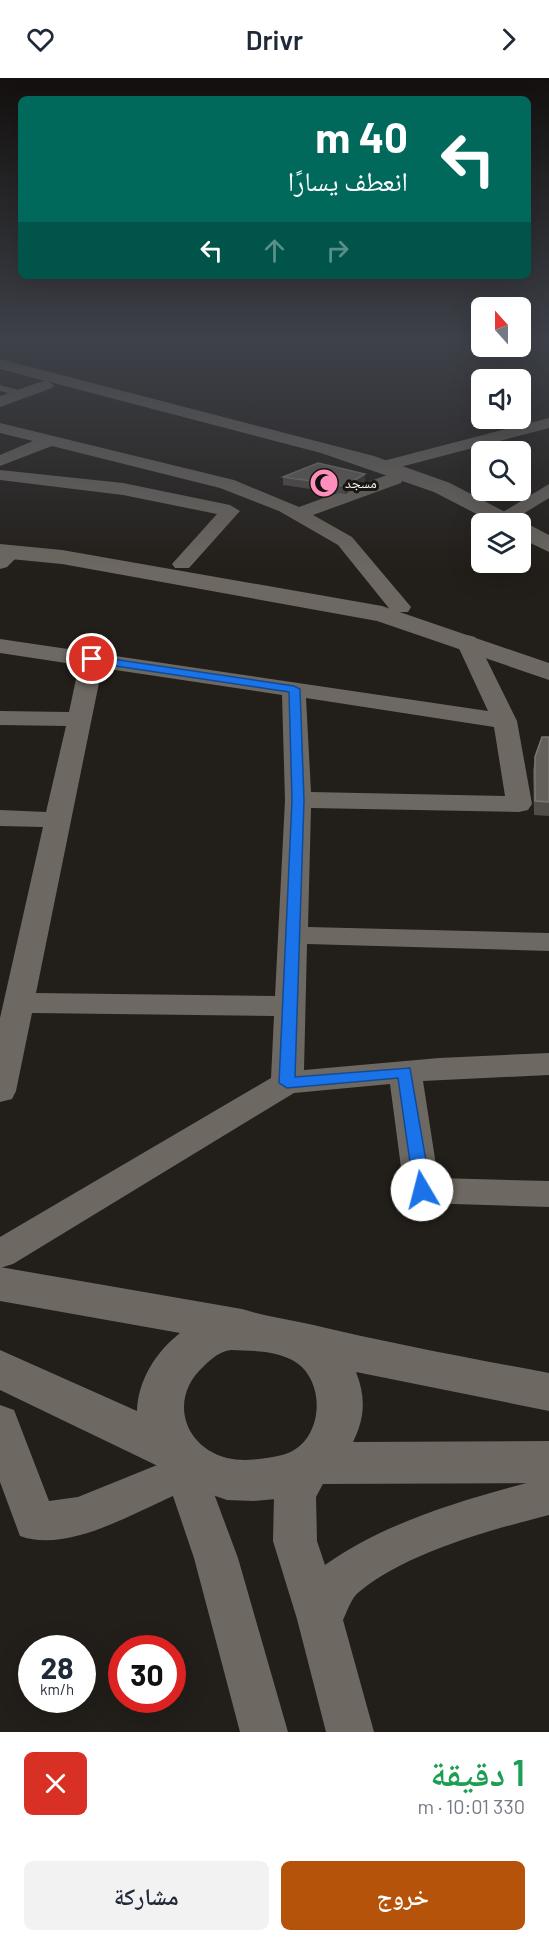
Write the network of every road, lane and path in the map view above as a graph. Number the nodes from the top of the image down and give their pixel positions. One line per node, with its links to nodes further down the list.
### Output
1 (176, 418): 7 (street)
2 (211, 418): 7 (street)
3 (545, 426): 7 (street)
4 (0, 428): 5 (street)
5 (51, 440): 6 (street); 12 (street)
6 (0, 461)
7 (389, 473): 10 (street); 12 (street)
8 (0, 475): 18 (street)
9 (549, 490): 11 (street)
10 (483, 513)
11 (519, 513)
12 (297, 514): 19 (street)
13 (531, 536): 14 (street)
14 (549, 545)
15 (531, 548): 17 (street)
16 (3, 551): 18 (street); 20 (street)
17 (549, 558)
18 (182, 564): 19 (street)
19 (400, 607): 23 (street)
20 (467, 642): 23 (street); 27 (street)
21 (0, 646): 22 (street)
22 (92, 659): 24 (street); 26 (street)
23 (547, 669)
24 (294, 689): 27 (street); 28 (street)
25 (0, 718): 26 (street)
26 (80, 719): 30 (street)
27 (505, 721): 28 (street)
28 (298, 800): 31 (street)
29 (0, 818): 30 (street)
30 (58, 820): 33 (street)
31 (293, 935): 32 (street); 34 (street)
32 (549, 942)
33 (19, 1003): 34 (street); 38 (street)
34 (290, 1006): 37 (street)
35 (549, 1064): 36 (street)
36 (405, 1072): 37 (street); 39 (street)
37 (287, 1083): 40 (street)
38 (0, 1091)
39 (549, 1194)
40 (0, 1254)
41 (0, 1284): 42 (street)
42 (275, 1333): 44 (street); 47 (street); 48 (street)
43 (0, 1369): 47 (street)
44 (549, 1392)
45 (0, 1422): 47 (street)
46 (549, 1462): 48 (street)
47 (182, 1463): 48 (street); 51 (street)
48 (313, 1463): 50 (street)
49 (549, 1496): 50 (street)
50 (320, 1619): 52 (street)
51 (264, 1732)
52 (350, 1732)

